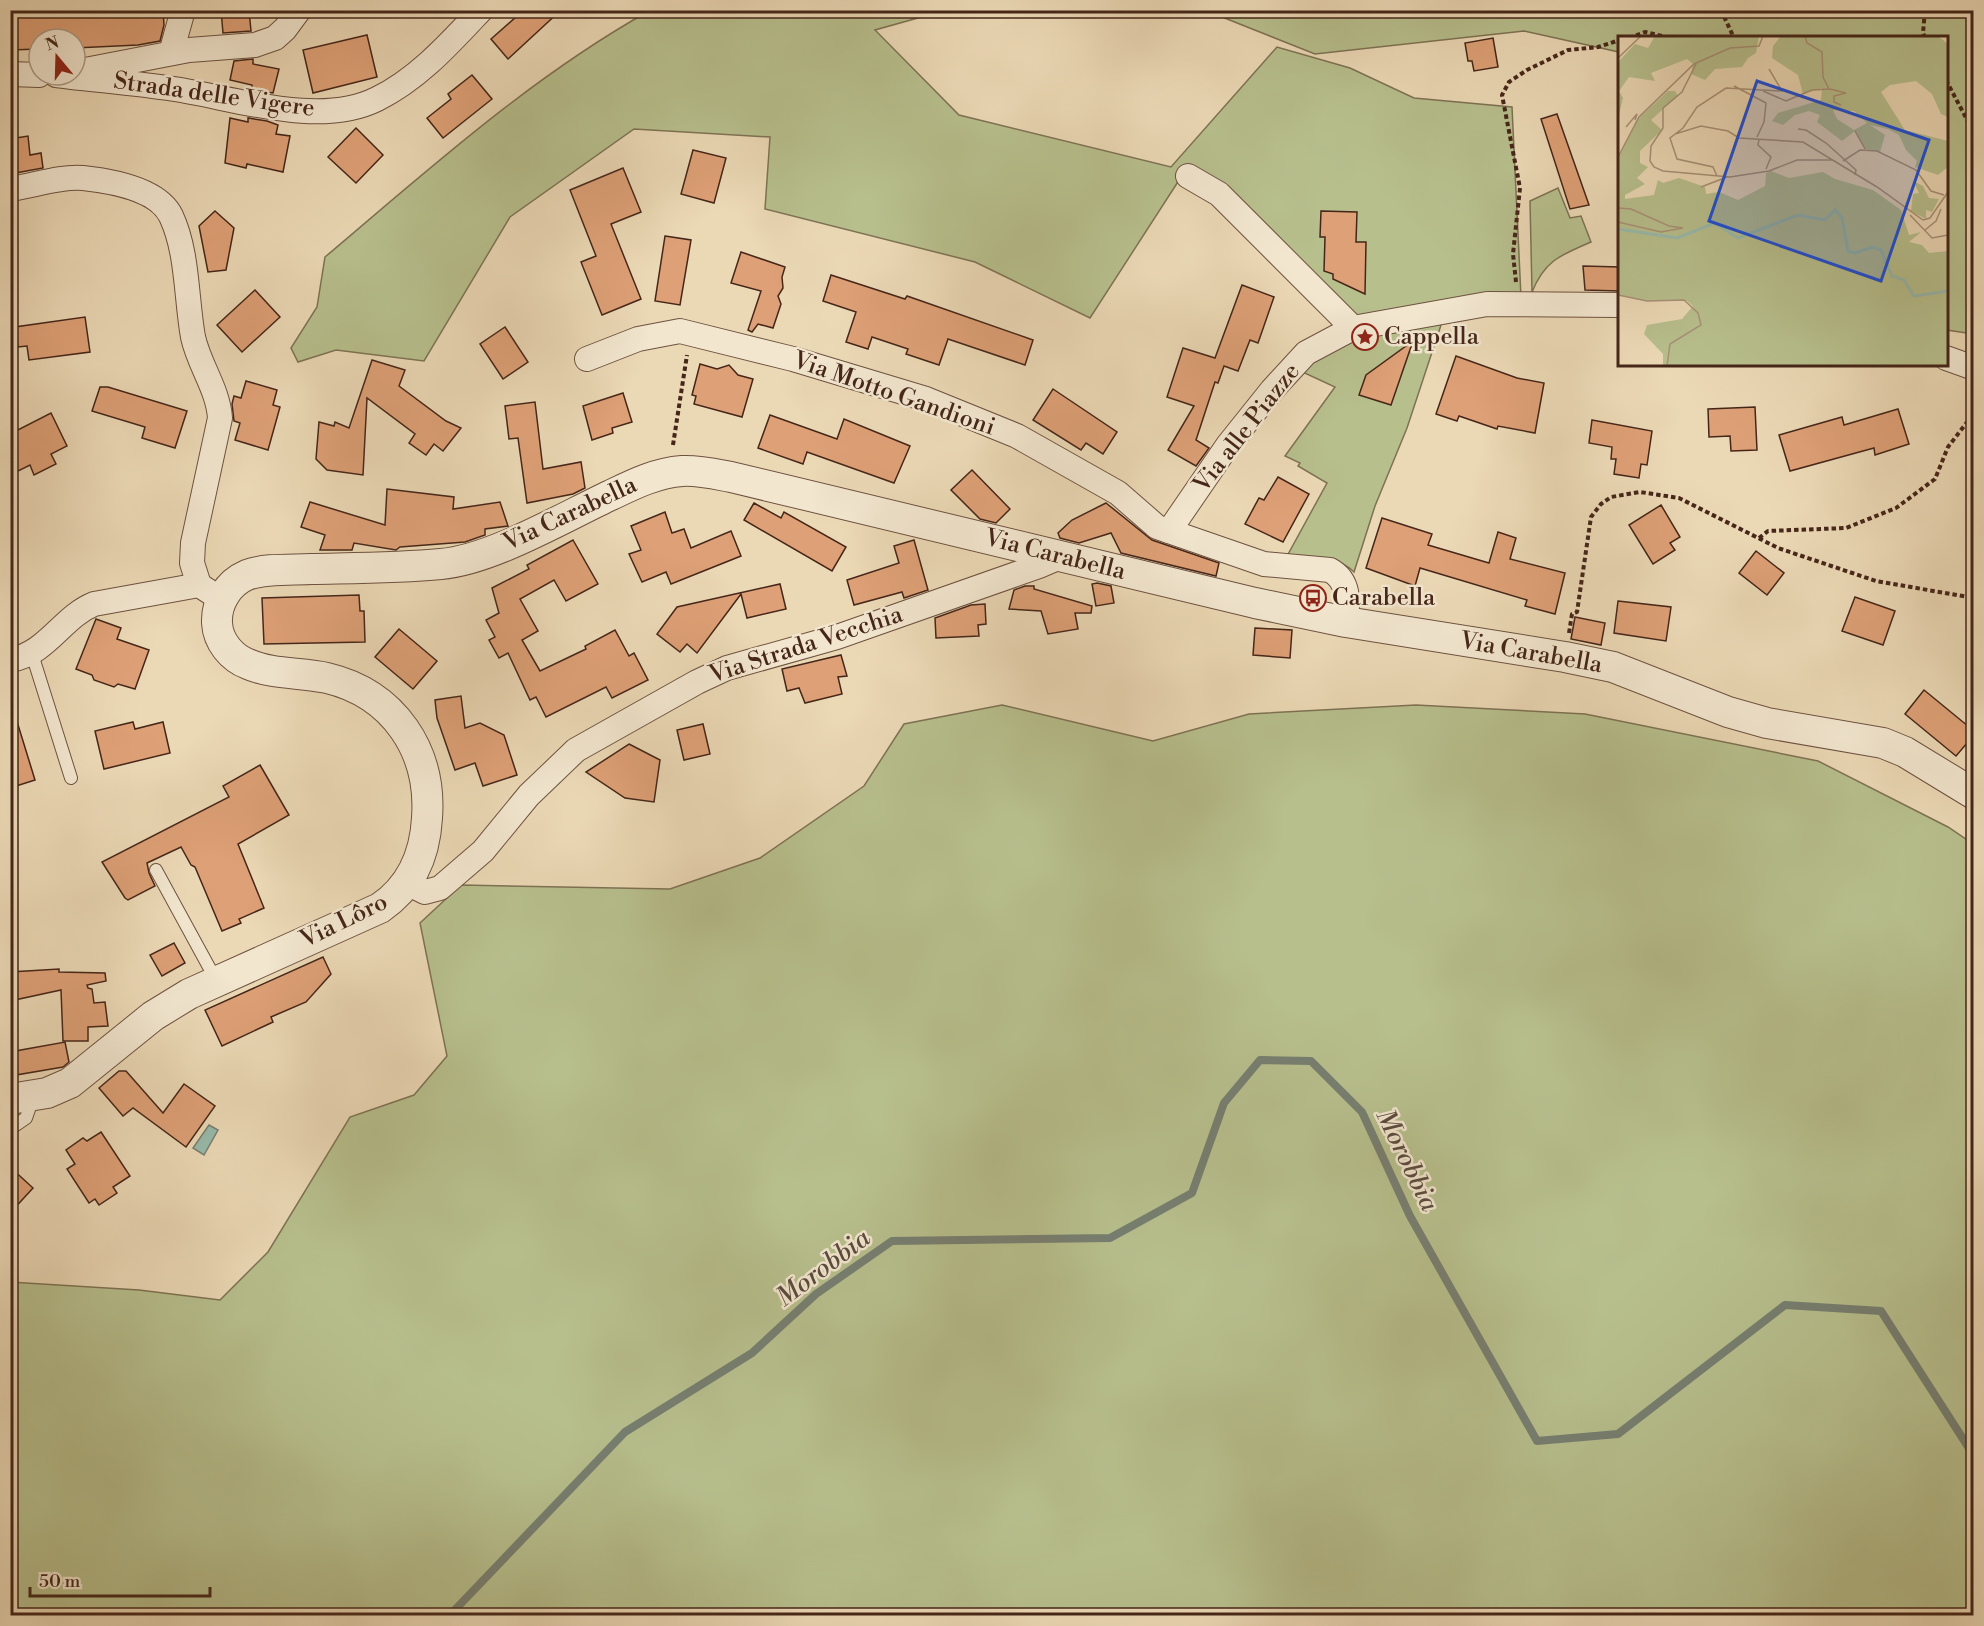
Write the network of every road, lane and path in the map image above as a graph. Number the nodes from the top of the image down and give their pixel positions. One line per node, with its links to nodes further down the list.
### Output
1 (183, 10): 11 (street)
2 (299, 10): 11 (street)
3 (481, 10): 15 (street, Strada delle Vigere)
4 (1721, 10): 8 (path)
5 (1925, 10): 9 (path)
6 (1634, 36): 7 (path)
7 (1662, 36)
8 (1733, 36)
9 (1924, 36)
10 (1618, 41): 20 (path)
11 (171, 53): 12 (street)
12 (87, 70)
13 (10, 74): 14 (street)
14 (27, 75)
15 (87, 78)
16 (1948, 82): 17 (path)
17 (1974, 133)
18 (1188, 176): 22 (street)
19 (10, 189): 32 (street)
20 (1519, 305): 21 (street, Via alle Piazze); 22 (street, Via alle Piazze)
21 (1618, 305)
22 (1353, 328): 29 (street, Via alle Piazze)
23 (690, 334): 25 (street, Via Motto Gandioni); 28 (path); 29 (street, Via Motto Gandioni)
24 (1948, 358): 26 (street)
25 (587, 359)
26 (1974, 368)
27 (1974, 413): 30 (path)
28 (668, 473): 31 (street, Via Carabella); 32 (street, Via Carabella)
29 (1169, 531): 34 (street, Via Motto Gandioni)
30 (1759, 538): 33 (path); 36 (path)
31 (1060, 557): 34 (street, Via Carabella); 40 (street, Via Strada Vecchia)
32 (211, 592): 35 (street); 40 (street, Via Lôro)
33 (1974, 598)
34 (1346, 622): 36 (street, Via Carabella)
35 (21, 657): 37 (lane)
36 (1565, 657): 38 (street, Via Carabella)
37 (71, 778)
38 (1974, 794)
39 (156, 870): 41 (lane)
40 (407, 883): 41 (street, Via Lôro)
41 (216, 980): 42 (street, Via Lôro)
42 (22, 1097): 43 (lane)
43 (10, 1129)

